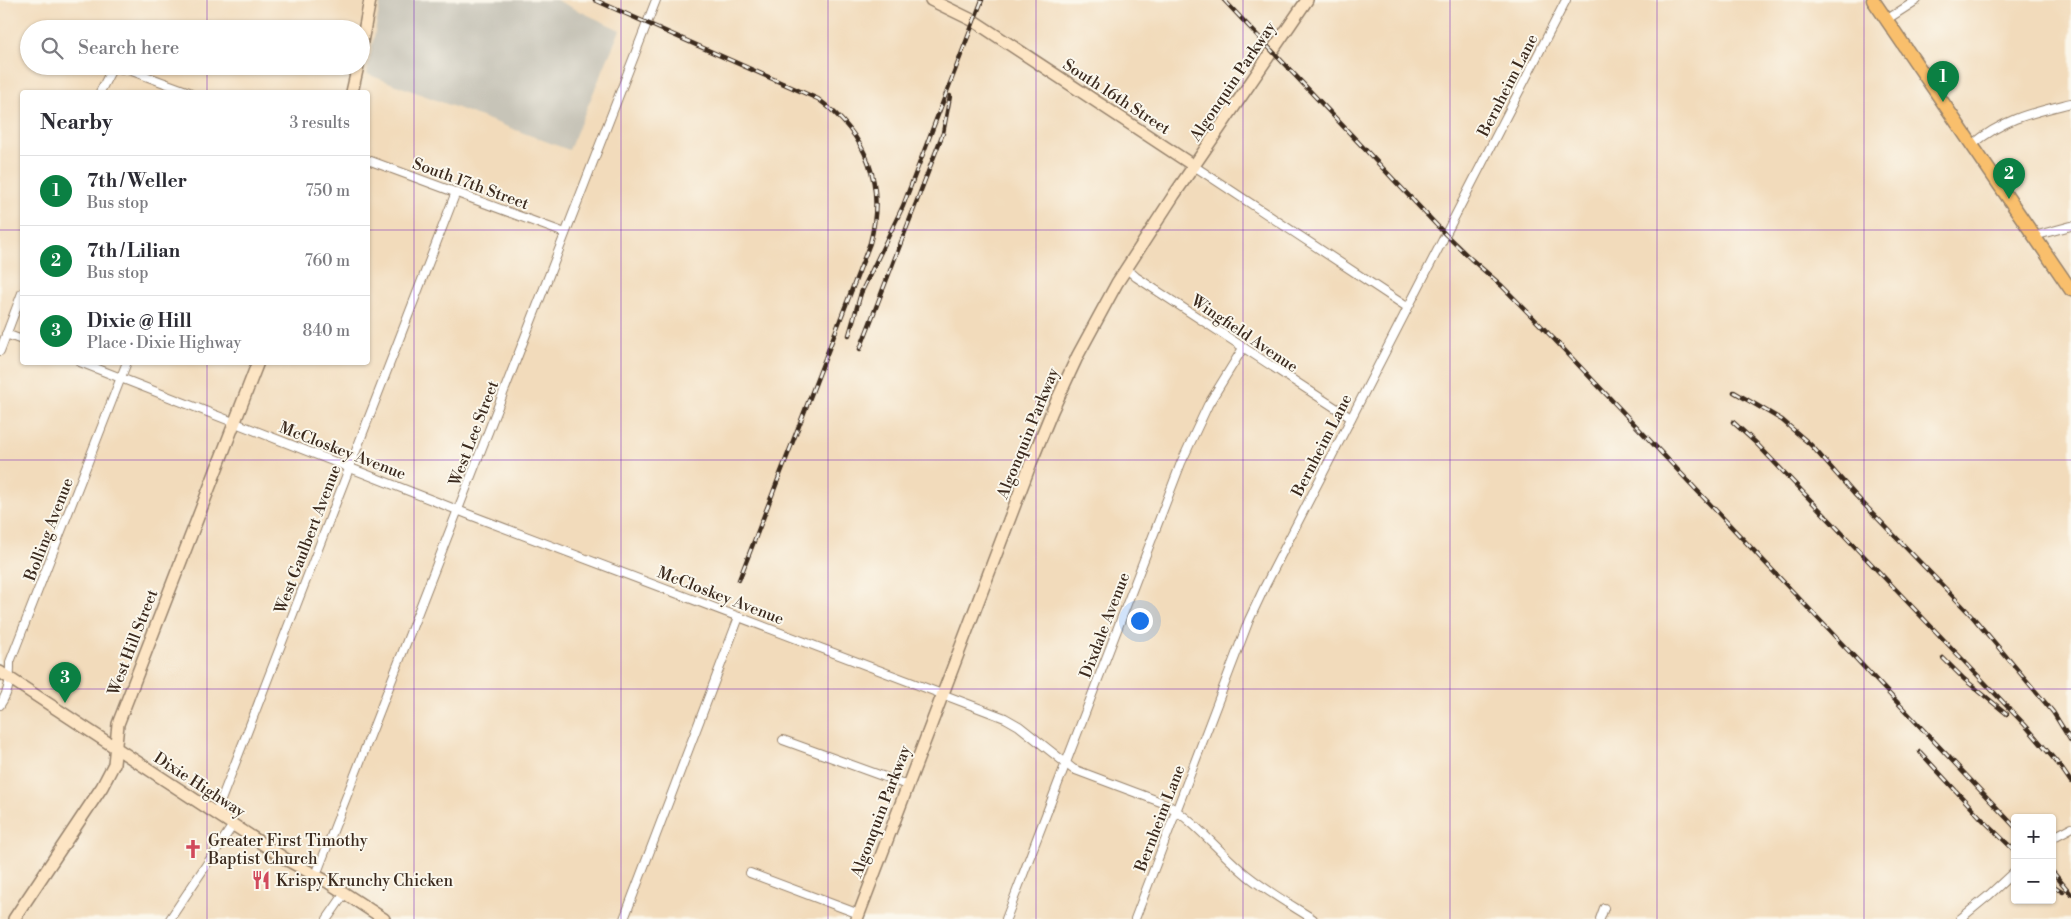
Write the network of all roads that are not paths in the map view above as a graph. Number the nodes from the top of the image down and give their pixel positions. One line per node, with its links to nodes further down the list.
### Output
1 (370, 0): 8 (street)
2 (656, 0): 22 (street, West Lee Street)
3 (931, 0): 19 (street, South 16th Street)
4 (1307, 0): 19 (street, Algonquin Parkway)
5 (1566, 0): 27 (street, Bernheim Lane)
6 (1873, 0): 9 (main road)
7 (1917, 0): 9 (street)
8 (366, 20)
9 (1886, 20): 17 (main road)
10 (109, 75): 13 (street)
11 (143, 75): 14 (street)
12 (356, 75): 15 (street)
13 (101, 90)
14 (184, 90)
15 (352, 90)
16 (2071, 103): 17 (street)
17 (1972, 145): 23 (main road)
18 (370, 161): 20 (street, South 17th Street)
19 (1194, 166): 24 (street, Algonquin Parkway); 27 (street, South 16th Street)
20 (456, 192): 22 (street, South 17th Street); 38 (street, West Gaulbert Avenue)
21 (2071, 226): 23 (street)
22 (565, 234): 39 (street, West Lee Street)
23 (2034, 236): 25 (main road)
24 (1126, 268): 30 (street, Wingfield Avenue); 43 (street, Algonquin Parkway)
25 (2071, 290)
26 (20, 298): 28 (street)
27 (1407, 306): 36 (street, Bernheim Lane)
28 (6, 334): 29 (street); 31 (street)
29 (20, 339)
30 (1242, 348): 36 (street, Wingfield Avenue); 47 (street, Dixdale Avenue)
31 (0, 350)
32 (88, 365): 35 (street, McCloskey Avenue)
33 (126, 365): 35 (street, Bolling Avenue)
34 (257, 365): 37 (street, West Hill Street)
35 (121, 378): 37 (street, McCloskey Avenue); 42 (street, Bolling Avenue)
36 (1351, 418): 49 (street, Bernheim Lane)
37 (235, 422): 38 (street, McCloskey Avenue); 46 (street, West Hill Street)
38 (349, 467): 39 (street, McCloskey Avenue); 50 (street, West Gaulbert Avenue)
39 (458, 509): 40 (street, McCloskey Avenue); 55 (street, West Lee Street)
40 (739, 617): 43 (street, McCloskey Avenue); 64 (street)
41 (0, 672): 42 (street, Dixie Highway)
42 (10, 680): 44 (street, Bolling Avenue); 46 (street, Dixie Highway)
43 (942, 695): 47 (street, McCloskey Avenue); 48 (street, Algonquin Parkway)
44 (0, 705)
45 (783, 740): 48 (street)
46 (116, 749): 50 (street, Dixie Highway); 60 (street, West Hill Street)
47 (1066, 764): 49 (street, McCloskey Avenue); 65 (street, Dixdale Avenue)
48 (907, 785): 59 (street, Algonquin Parkway)
49 (1177, 811): 66 (street, Bernheim Lane); 67 (street, McCloskey Avenue)
50 (216, 813): 51 (street, Dixie Highway)
51 (233, 825): 55 (street, Dixie Highway); 61 (street)
52 (2071, 828): 53 (street)
53 (2056, 836)
54 (750, 872): 59 (street)
55 (316, 875): 57 (street, Dixie Highway)
56 (2011, 875): 69 (street)
57 (344, 893): 62 (street); 63 (street, Dixie Highway)
58 (1604, 908): 68 (street)
59 (858, 916)
60 (14, 919)
61 (170, 919)
62 (327, 919)
63 (384, 919)
64 (624, 919)
65 (1006, 919)
66 (1135, 919)
67 (1313, 919)
68 (1600, 919)
69 (1960, 919)

